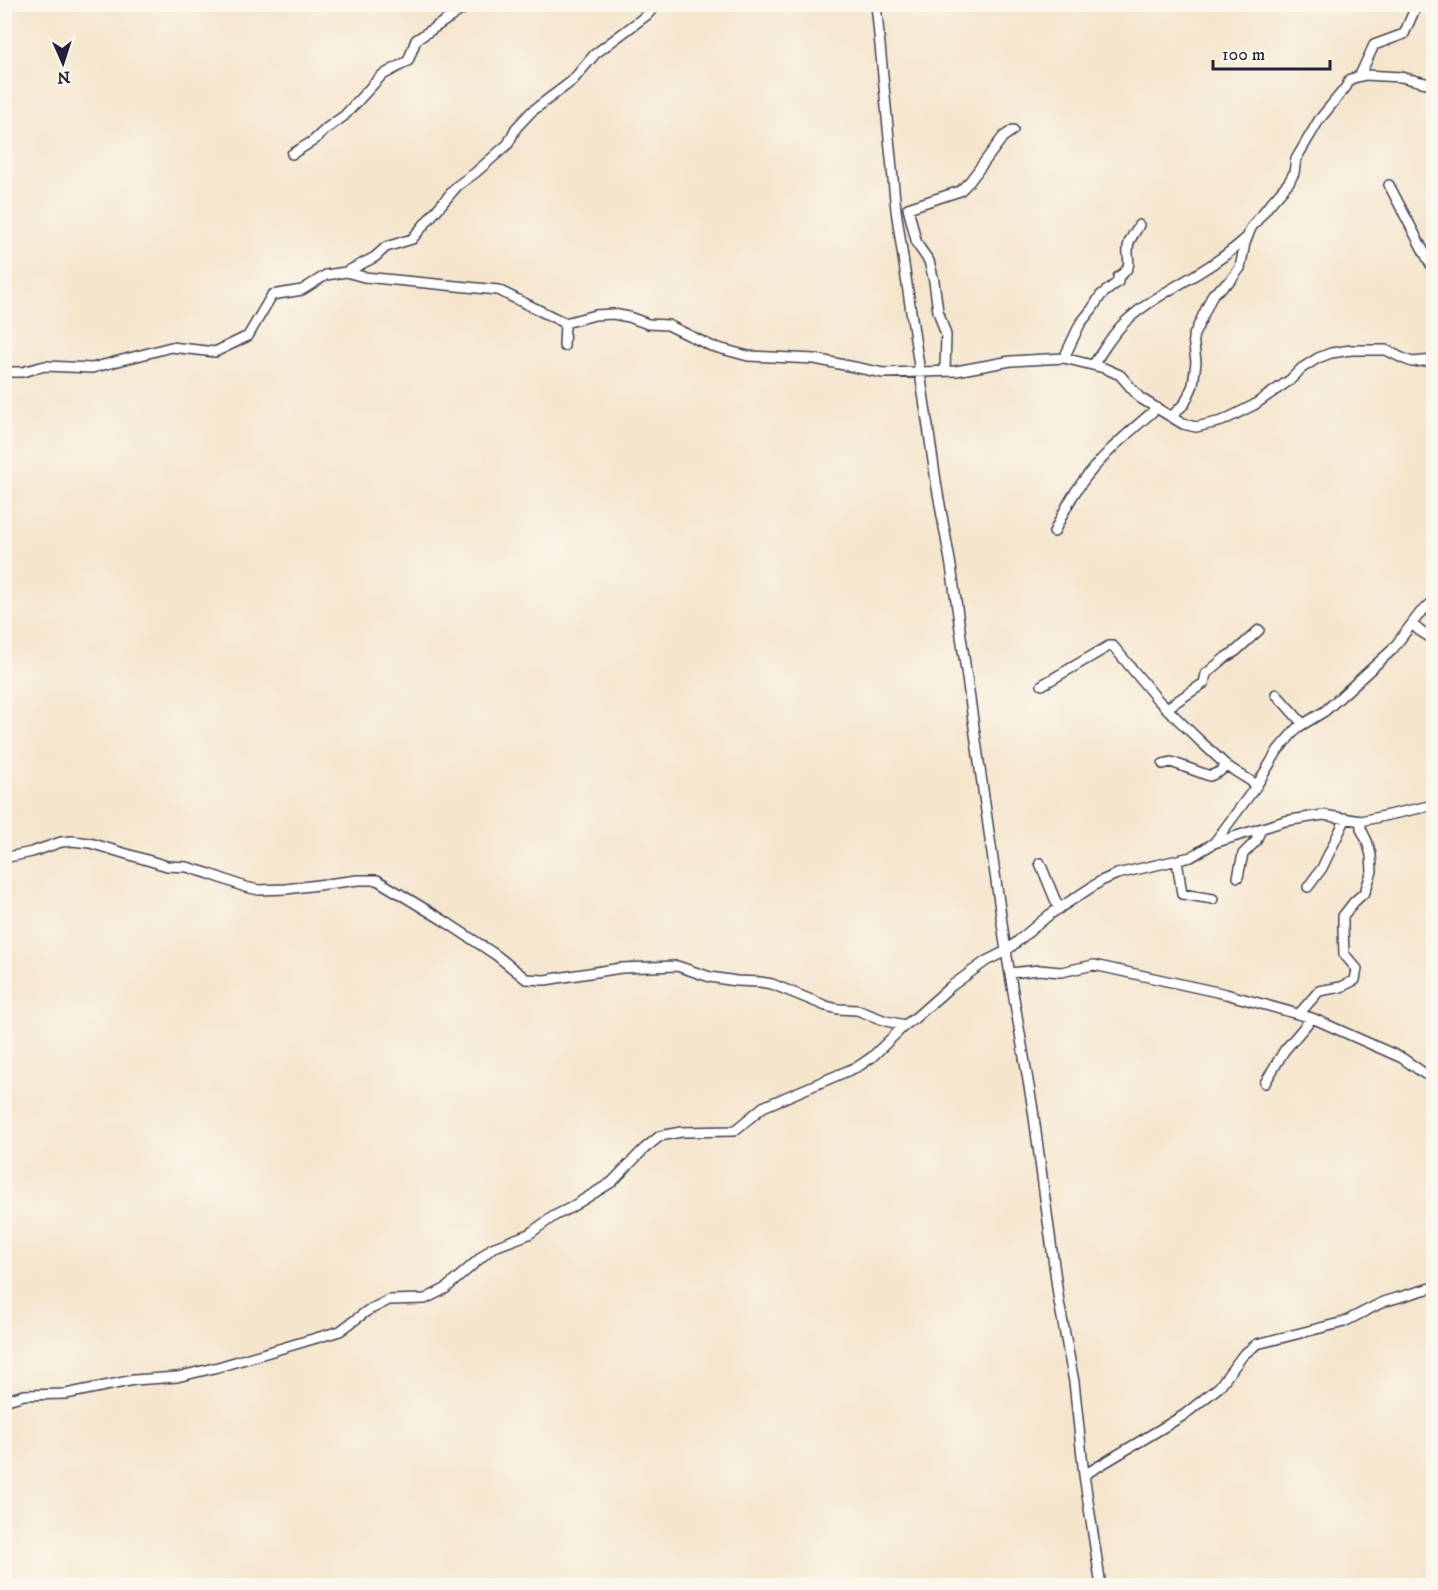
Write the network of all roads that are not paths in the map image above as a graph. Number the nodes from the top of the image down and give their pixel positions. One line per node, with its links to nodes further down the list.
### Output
1 (470, 4): 8 (street)
2 (657, 4): 13 (street)
3 (876, 4): 21 (street)
4 (1417, 4): 5 (street)
5 (1360, 75): 6 (street); 11 (street)
6 (1434, 85)
7 (1013, 130): 19 (street)
8 (292, 154)
9 (1389, 185): 12 (street)
10 (1139, 225): 16 (street)
11 (1247, 238): 18 (street); 23 (street)
12 (1434, 271)
13 (346, 272): 14 (street); 20 (street)
14 (565, 323): 15 (street); 21 (street)
15 (564, 346)
16 (1064, 358): 18 (street); 19 (street)
17 (1434, 360): 23 (street)
18 (1094, 365): 22 (street)
19 (945, 371): 21 (street)
20 (4, 372)
21 (920, 372): 48 (street)
22 (1157, 408): 23 (street); 24 (street)
23 (1171, 417)
24 (1054, 532)
25 (1434, 601): 26 (street)
26 (1412, 624): 28 (street); 32 (street)
27 (1259, 630): 31 (street)
28 (1434, 640)
29 (1042, 685): 31 (street)
30 (1276, 694): 32 (street)
31 (1167, 708): 34 (street)
32 (1303, 724): 35 (street)
33 (1164, 764): 34 (street)
34 (1227, 766): 35 (street)
35 (1257, 785): 40 (street)
36 (1434, 805): 38 (street)
37 (1346, 818): 38 (street); 39 (street); 45 (street)
38 (1361, 821): 50 (street)
39 (1261, 829): 40 (street); 44 (street)
40 (1215, 843): 42 (street)
41 (4, 858): 52 (street)
42 (1177, 861): 46 (street); 47 (street)
43 (1040, 863): 47 (street)
44 (1238, 877)
45 (1308, 887)
46 (1214, 899)
47 (1059, 909): 48 (street)
48 (1006, 951): 49 (street); 52 (street)
49 (1010, 973): 50 (street); 57 (street)
50 (1299, 1014): 51 (street)
51 (1312, 1018): 53 (street); 54 (street)
52 (905, 1025): 56 (street)
53 (1434, 1076)
54 (1265, 1083)
55 (1434, 1287): 57 (street)
56 (4, 1401)
57 (1084, 1475): 58 (street)
58 (1101, 1586)

